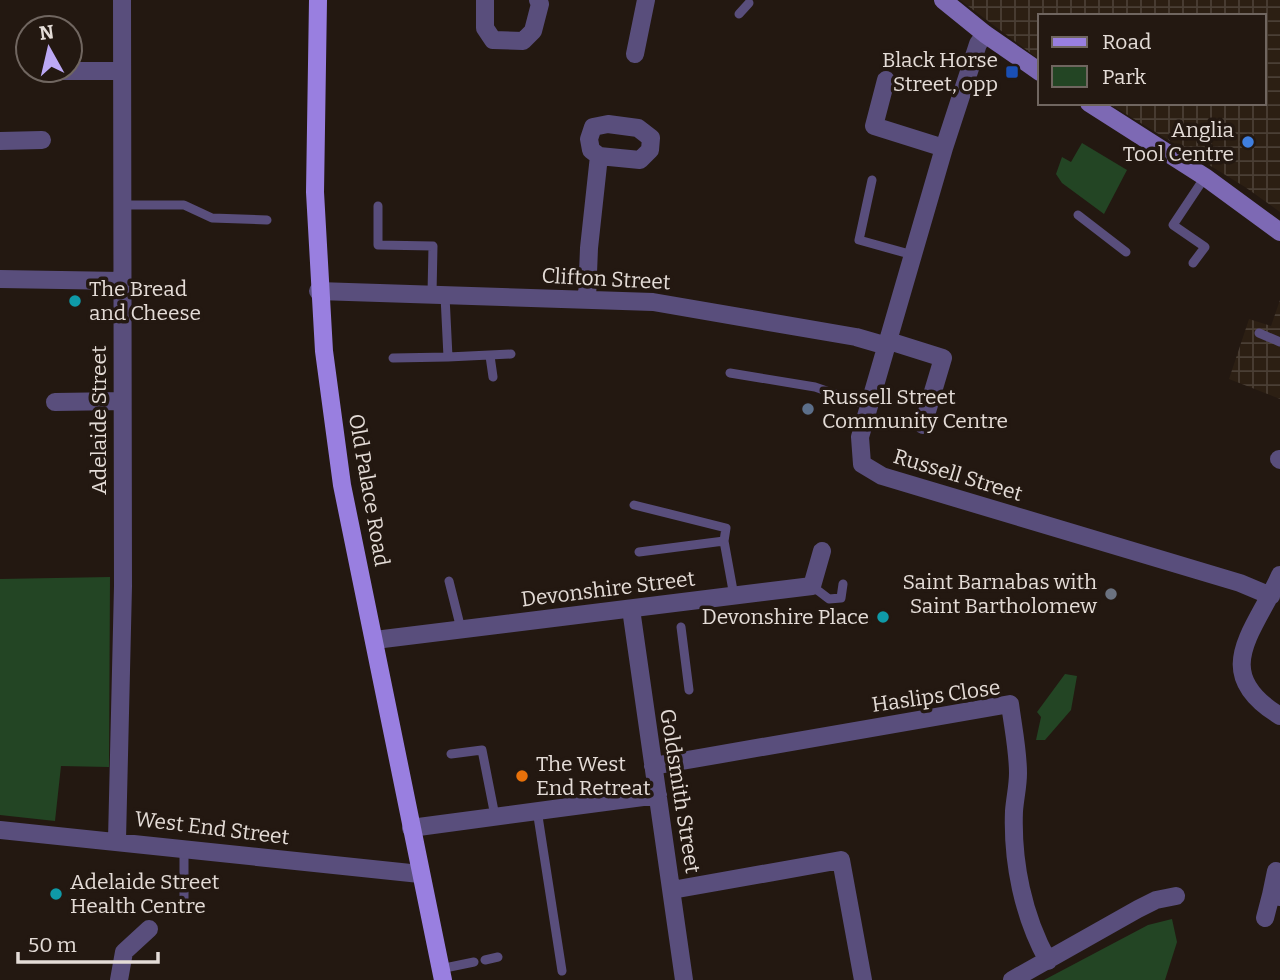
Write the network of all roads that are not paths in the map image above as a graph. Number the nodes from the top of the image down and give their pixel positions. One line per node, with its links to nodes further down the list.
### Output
1 (122, 0): 13 (street, Adelaide Street)
2 (318, 0): 32 (main road, Old Palace Road)
3 (485, 0): 4 (street)
4 (538, 0)
5 (646, 0): 10 (street)
6 (943, 0): 9 (street)
7 (749, 3): 8 (lane)
8 (739, 14)
9 (985, 34): 12 (street); 18 (street, Russell Street)
10 (635, 54)
11 (84, 71): 13 (street)
12 (1038, 71)
13 (122, 72): 22 (street, Adelaide Street)
14 (886, 80): 18 (street)
15 (1092, 105): 20 (street)
16 (42, 140): 17 (street)
17 (0, 141)
18 (944, 148): 28 (street, Russell Street)
19 (599, 156): 34 (street)
20 (1205, 177): 26 (street); 29 (lane)
21 (872, 180): 28 (lane)
22 (122, 205): 25 (lane); 31 (street, Adelaide Street)
23 (378, 206): 33 (lane)
24 (1078, 215): 27 (lane)
25 (267, 220)
26 (1280, 232)
27 (1126, 252)
28 (913, 255): 37 (street, Russell Street)
29 (1193, 263)
30 (0, 279): 31 (street)
31 (122, 281): 44 (street, Adelaide Street)
32 (318, 291): 33 (street, Clifton Street); 61 (main road, Old Palace Road)
33 (439, 295): 34 (street, Clifton Street); 40 (lane)
34 (587, 299): 37 (street, Clifton Street)
35 (1259, 333): 36 (lane)
36 (1280, 342)
37 (888, 344): 46 (street, Russell Street); 47 (street, Clifton Street)
38 (511, 354): 39 (lane)
39 (490, 356): 40 (lane); 43 (lane)
40 (448, 357): 41 (lane)
41 (393, 358)
42 (730, 373): 46 (lane)
43 (493, 377)
44 (121, 401): 45 (street); 71 (street, Adelaide Street)
45 (55, 402)
46 (870, 406): 57 (street, Russell Street)
47 (923, 425)
48 (634, 505): 49 (lane)
49 (724, 541): 51 (lane); 56 (lane)
50 (822, 551): 55 (street)
51 (639, 552)
52 (1280, 575): 57 (street)
53 (449, 581): 60 (lane)
54 (843, 584): 55 (lane)
55 (812, 586): 56 (street, Devonshire Street)
56 (734, 596): 58 (street, Devonshire Street)
57 (1271, 596): 63 (street)
58 (631, 609): 60 (street, Devonshire Street); 65 (street, Goldsmith Street)
59 (681, 627): 62 (lane)
60 (461, 629): 61 (street, Devonshire Street)
61 (375, 640): 69 (main road, Old Palace Road)
62 (690, 691)
63 (1280, 716)
64 (451, 754): 68 (lane)
65 (653, 766): 66 (street, Goldsmith Street); 83 (street, Haslips Close)
66 (657, 795): 67 (street); 75 (street, Goldsmith Street)
67 (537, 810): 68 (street); 85 (lane)
68 (495, 816): 69 (street)
69 (411, 828): 74 (main road, Old Palace Road)
70 (0, 830): 71 (street, West End Street)
71 (117, 840): 72 (street, West End Street)
72 (184, 848): 74 (street, West End Street); 78 (lane)
73 (1276, 871): 76 (street)
74 (419, 874): 86 (main road, Old Palace Road)
75 (672, 890): 88 (street, Goldsmith Street); 89 (street)
76 (1275, 896): 79 (street)
77 (1176, 897): 83 (street)
78 (184, 900)
79 (1265, 918)
80 (149, 929): 87 (street)
81 (498, 957): 82 (lane)
82 (485, 960)
83 (1048, 961): 90 (street)
84 (474, 962): 86 (lane)
85 (562, 971)
86 (442, 975)
87 (119, 980)
88 (684, 980)
89 (863, 980)
90 (1012, 980)

